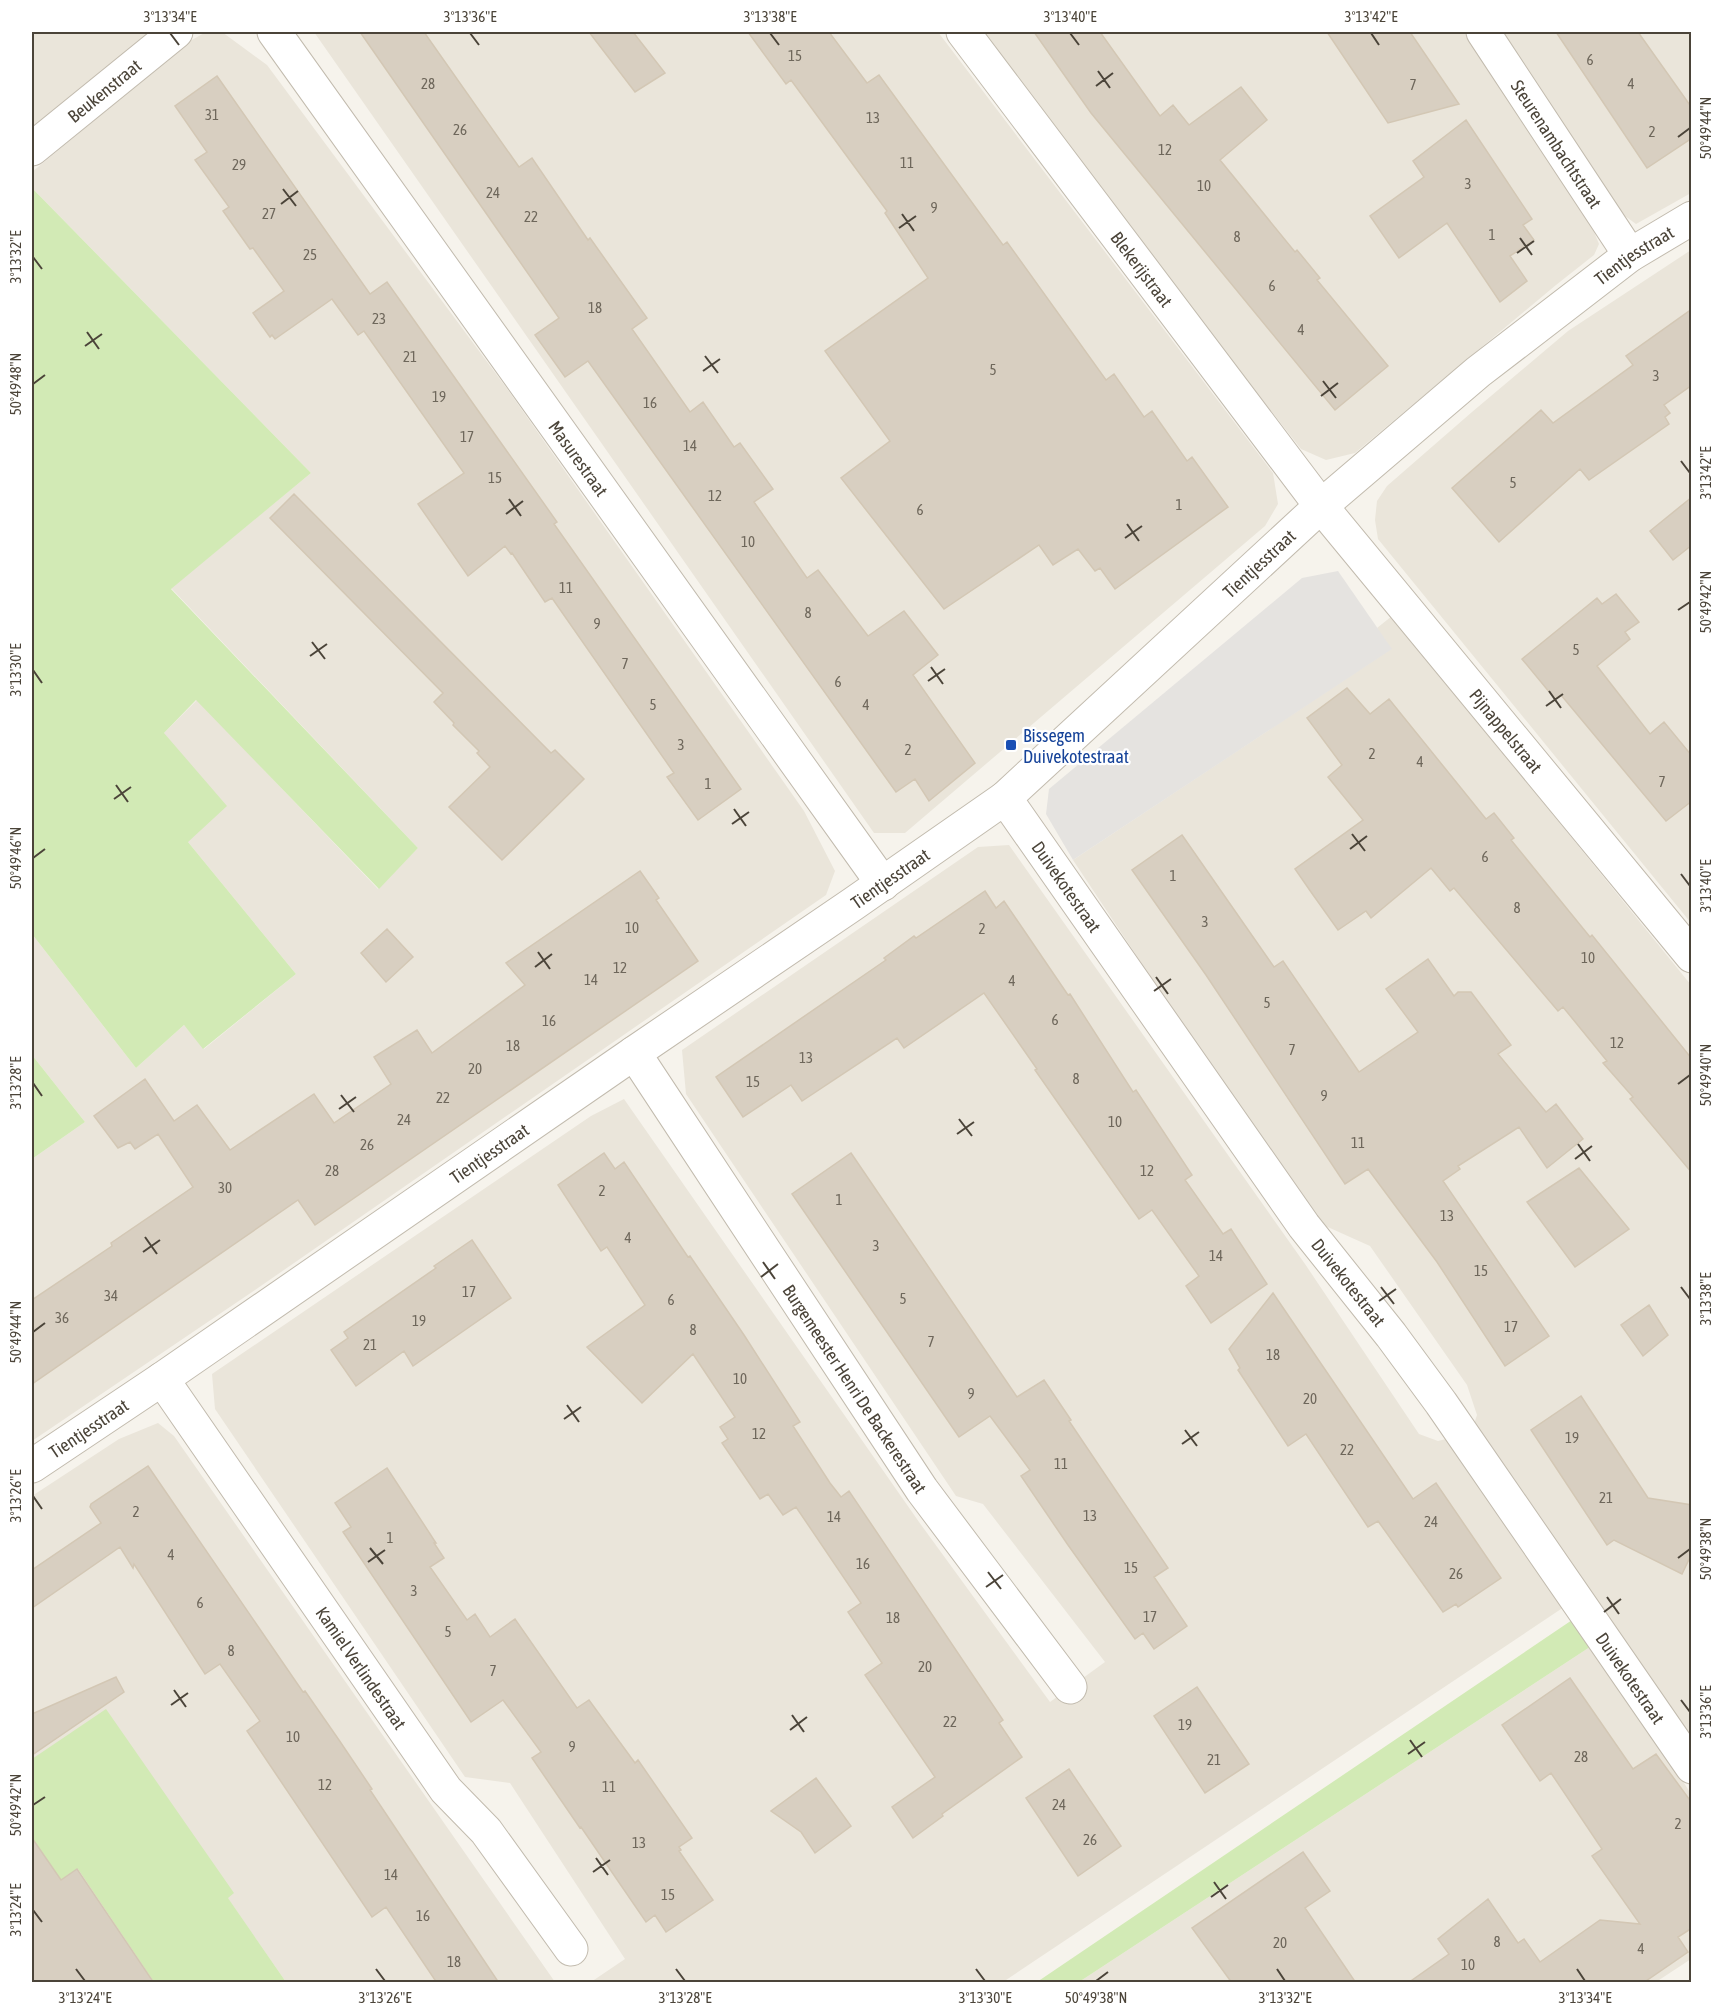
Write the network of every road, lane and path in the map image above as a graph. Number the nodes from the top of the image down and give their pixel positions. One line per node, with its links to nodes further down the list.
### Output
1 (176, 32): 5 (street, Beukenstraat)
2 (274, 32): 10 (street, Masurestraat)
3 (963, 32): 8 (street, Blekerijstraat)
4 (1483, 32): 7 (street, Steurenambachtstraat)
5 (32, 149)
6 (1692, 218): 7 (street, Tientjesstraat)
7 (1630, 255): 8 (street, Tientjesstraat)
8 (1322, 506): 9 (street, Tientjesstraat); 11 (street, Pijnappelstraat)
9 (1005, 798): 10 (street, Tientjesstraat); 16 (street, Duivekotestraat)
10 (883, 884): 12 (street, Tientjesstraat)
11 (1692, 956)
12 (634, 1053): 13 (street, Tientjesstraat); 15 (street, Burgemeester Henri De Backerestraat)
13 (162, 1379): 14 (street, Tientjesstraat); 17 (street, Kamiel Verlindestraat)
14 (32, 1466)
15 (1070, 1687)
16 (1692, 1767)
17 (571, 1949)

